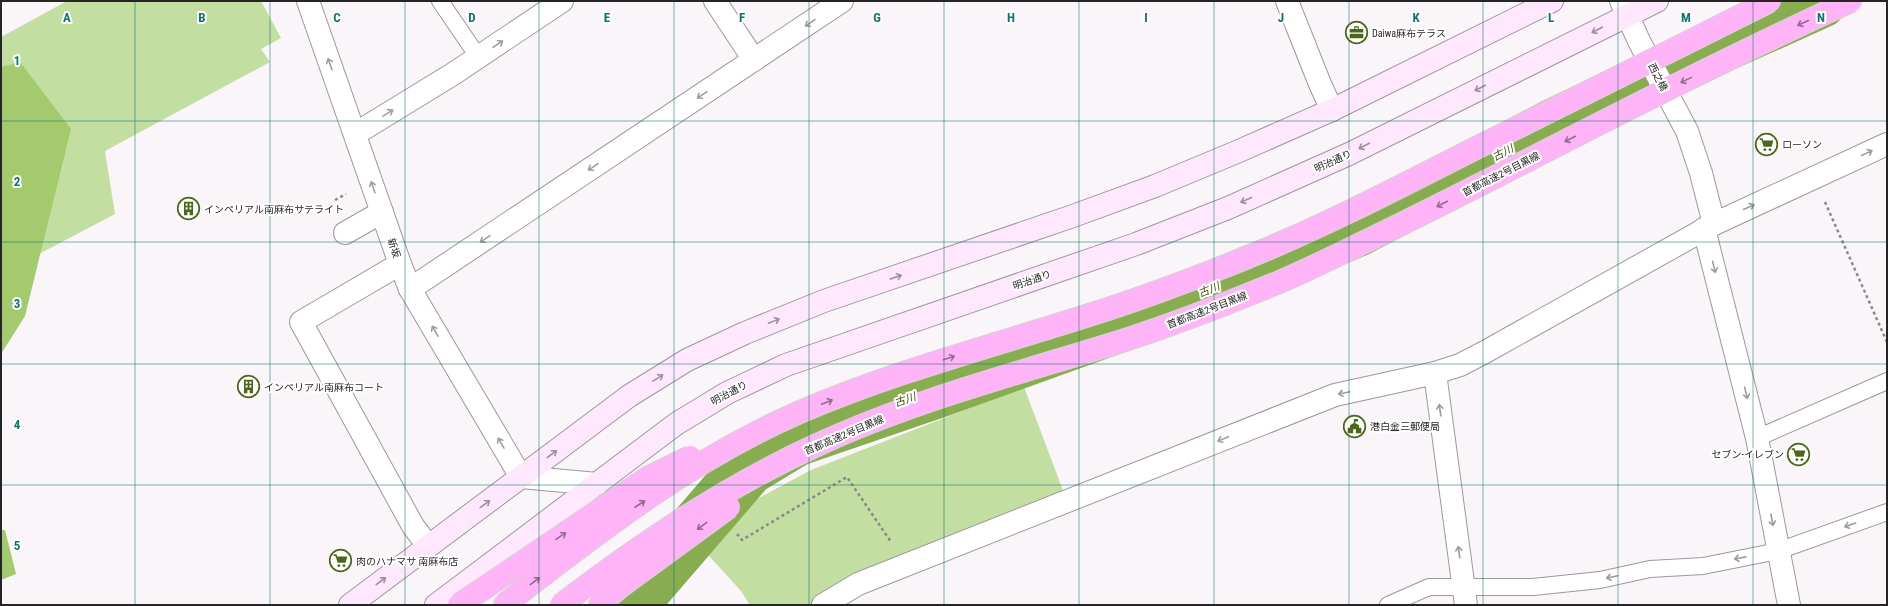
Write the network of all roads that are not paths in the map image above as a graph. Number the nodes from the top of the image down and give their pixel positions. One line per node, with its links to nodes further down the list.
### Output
1 (308, 1): 15 (street, 新坂, one-way to 1)
2 (440, 1): 12 (lane)
3 (562, 1): 12 (street, one-way to 3)
4 (715, 1): 13 (street)
5 (842, 1): 13 (street, one-way to 13)
6 (1287, 1): 14 (street)
7 (1552, 1): 14 (main road)
8 (1657, 1): 11 (main road, 明治通り)
9 (1770, 1): 24 (highway, one-way to 9, bridge)
10 (1851, 1): 25 (highway, 首都高速2号目黒線, one-way to 25, bridge)
11 (1624, 8): 18 (street, 西之橋, bridge); 28 (main road, 明治通り, one-way to 28)
12 (479, 58): 15 (street, one-way to 12)
13 (754, 60): 21 (street, one-way to 21)
14 (1332, 110): 27 (main road, one-way to 14)
15 (355, 134): 17 (street, 新坂, one-way to 15)
16 (1887, 144): 18 (street, one-way to 16)
17 (382, 212): 19 (street); 20 (street, 新坂)
18 (1709, 226): 22 (street); 26 (street, 西之橋, one-way to 26)
19 (345, 233)
20 (400, 264): 21 (street, 新坂); 30 (street)
21 (410, 289): 27 (street, 新坂, one-way to 21)
22 (1435, 373): 32 (street, one-way to 22); 39 (street, one-way to 39)
23 (1887, 381): 26 (lane)
24 (800, 412): 35 (highway, one-way to 24, bridge); 36 (highway, one-way to 24, bridge)
25 (865, 424): 37 (highway, 首都高速2号目黒線, bridge); 38 (highway, one-way to 38, bridge)
26 (1757, 438): 31 (street, 西之橋, one-way to 31)
27 (521, 477): 28 (street); 30 (main road, one-way to 27)
28 (597, 484): 34 (main road, 明治通り)
29 (1887, 512): 31 (lane, one-way to 31)
30 (428, 546): 33 (main road, one-way to 30)
31 (1778, 551): 32 (lane, one-way to 32); 41 (street, 西之橋)
32 (1465, 596): 40 (lane)
33 (350, 605)
34 (436, 605)
35 (459, 605)
36 (504, 605)
37 (562, 605)
38 (599, 605)
39 (823, 605)
40 (1388, 605)
41 (1789, 605)

